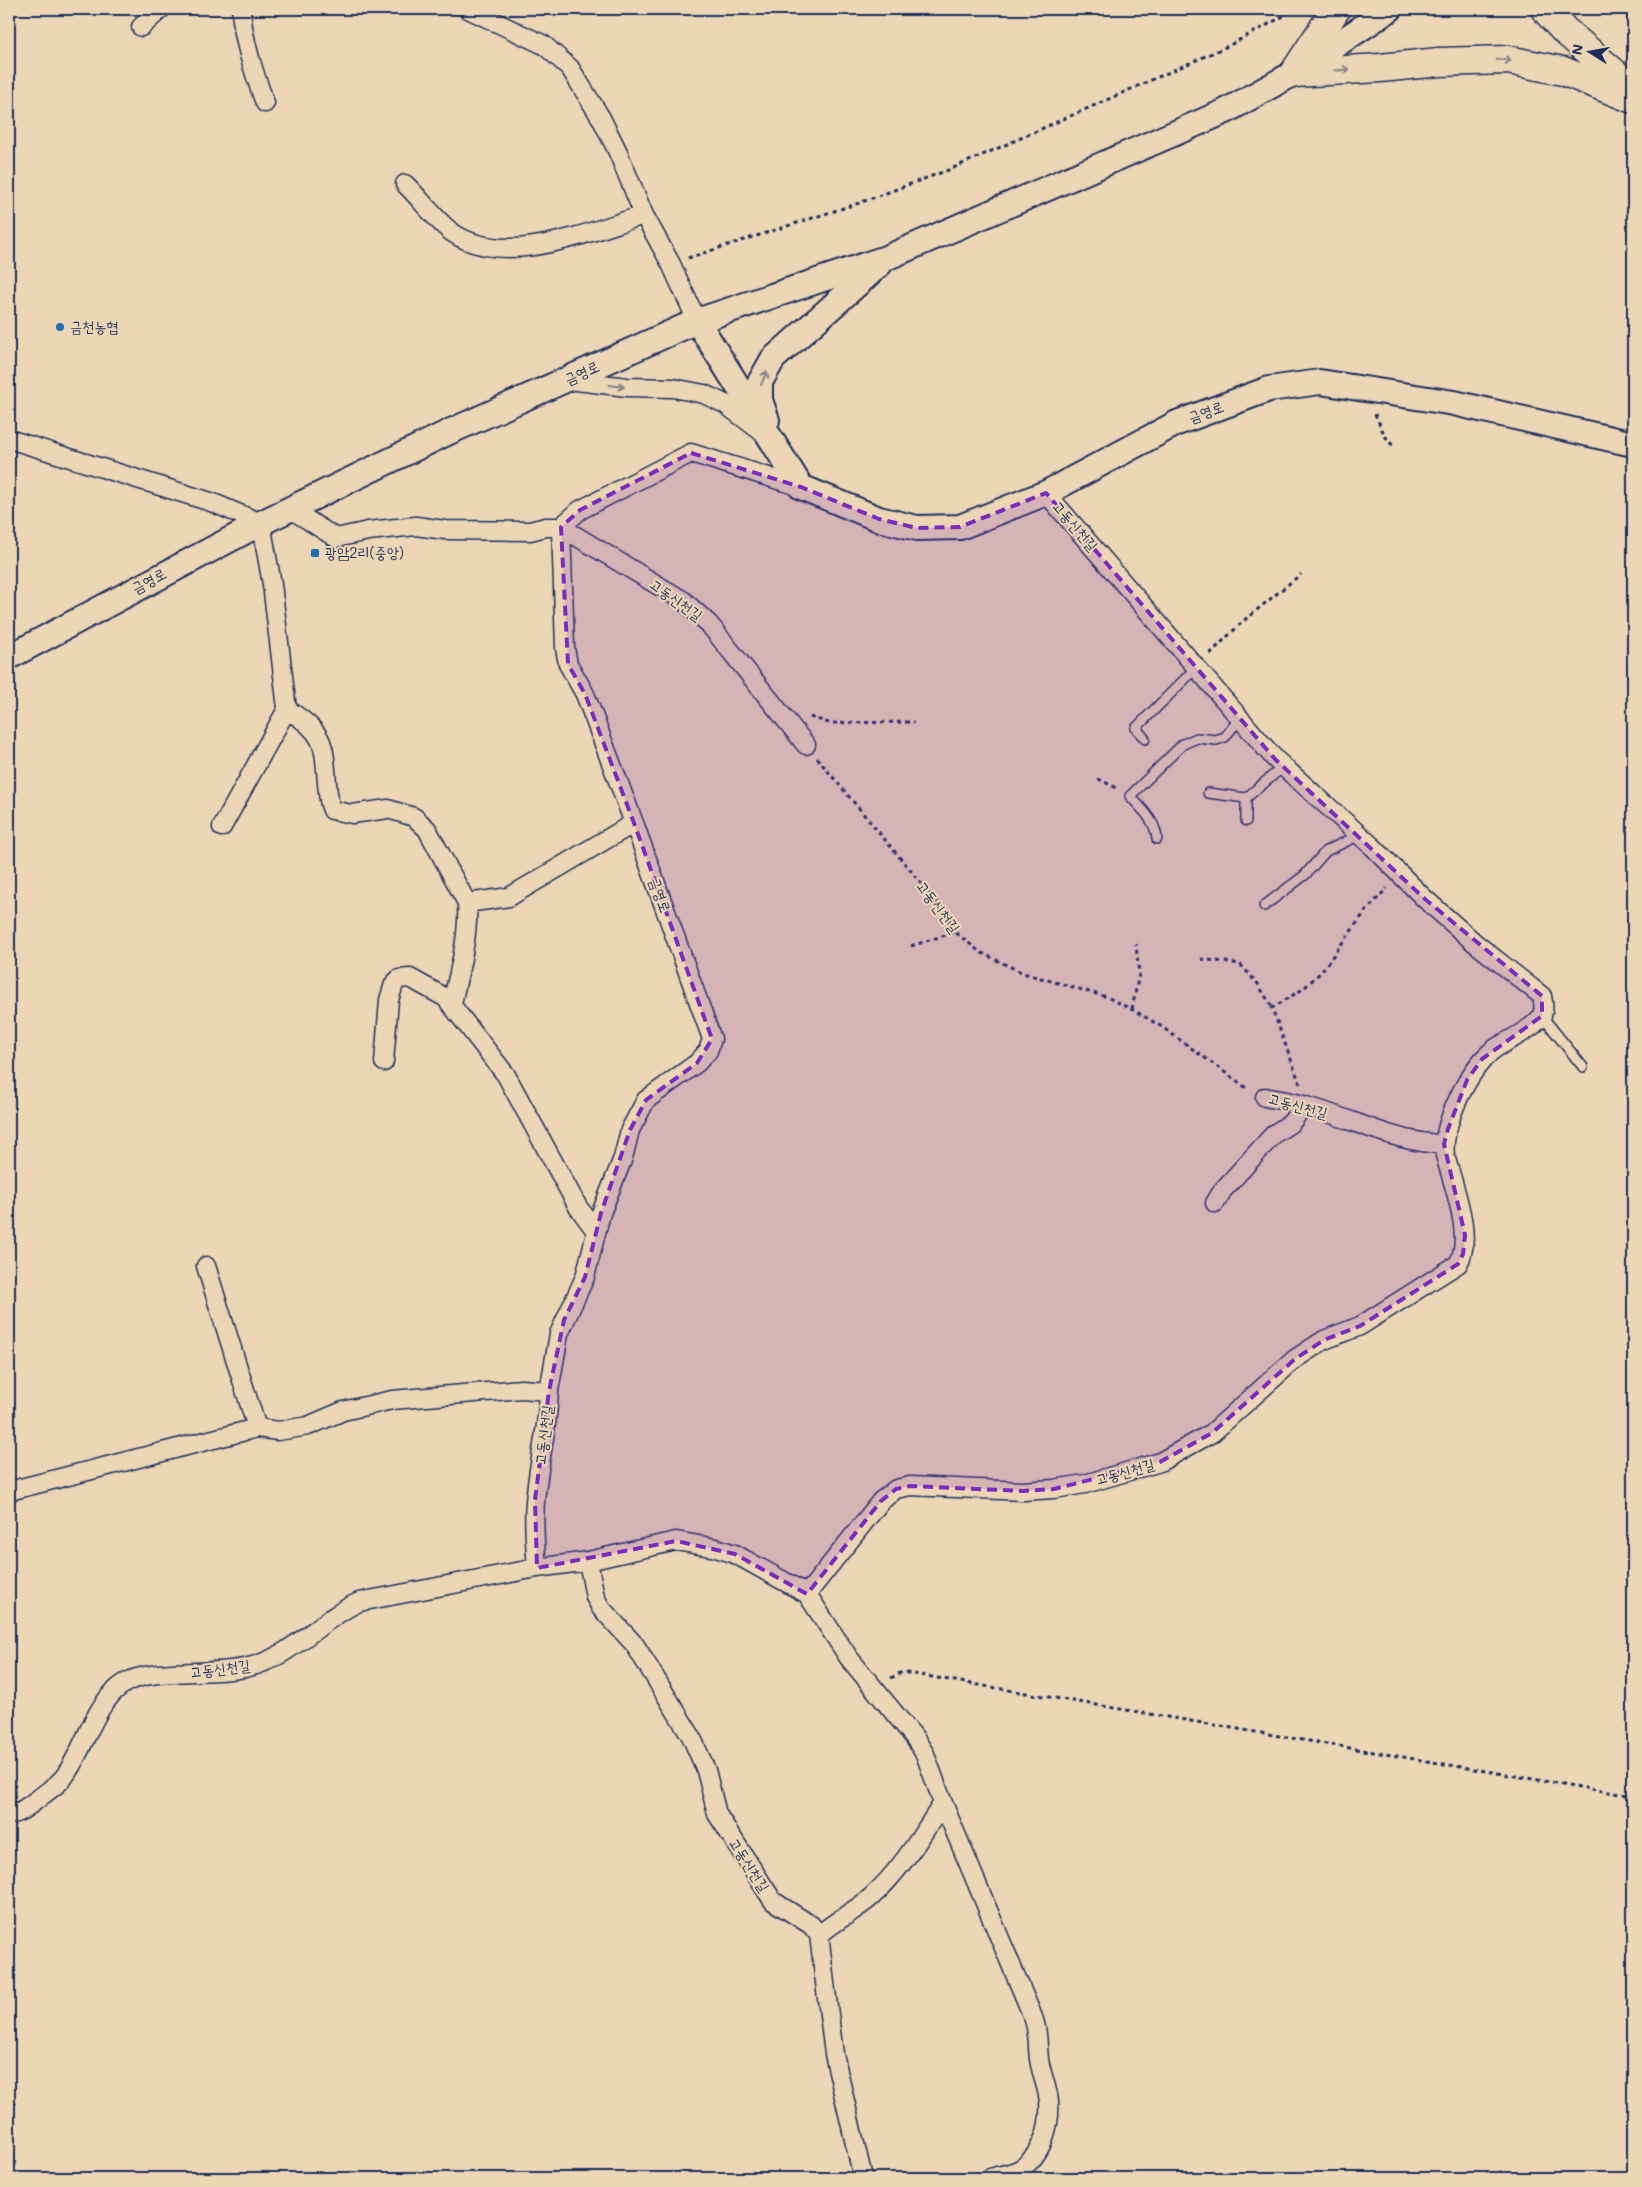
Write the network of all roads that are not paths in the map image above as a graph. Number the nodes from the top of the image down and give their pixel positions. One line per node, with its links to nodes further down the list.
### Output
1 (161, 9): 7 (street)
2 (241, 9): 11 (street)
3 (468, 9): 13 (street)
4 (1336, 9): 8 (highway)
5 (1390, 9): 8 (street)
6 (1545, 9): 9 (highway)
7 (141, 27)
8 (1294, 73): 10 (highway, one-way to 10); 14 (street)
9 (1633, 89)
10 (1633, 99)
11 (265, 103)
12 (405, 184): 13 (street)
13 (644, 215): 15 (street)
14 (886, 258): 15 (street, 금영로); 18 (street, one-way to 14)
15 (697, 321): 16 (street, 금영로); 18 (street)
16 (568, 380): 18 (street, one-way to 18); 22 (street, 금영로)
17 (9, 440): 23 (street)
18 (773, 441): 20 (street)
19 (1633, 444): 21 (street, 금영로)
20 (801, 487): 21 (street, 금영로); 24 (street, 금영로)
21 (1046, 493): 26 (street, 고동신천길)
22 (292, 510): 23 (street, 금영로); 24 (street)
23 (261, 523): 25 (street, 금영로); 27 (street)
24 (561, 527): 30 (street, 고동신천길); 35 (street, 금영로)
25 (9, 657)
26 (1197, 667): 28 (street, 고동신천길); 29 (lane)
27 (286, 709): 36 (street); 39 (street)
28 (1240, 718): 31 (street, 고동신천길); 38 (lane)
29 (1145, 739)
30 (806, 745)
31 (1283, 767): 33 (lane); 37 (street, 고동신천길)
32 (1208, 792): 33 (lane)
33 (1246, 798): 34 (lane)
34 (1246, 821)
35 (634, 823): 39 (street); 49 (street, 금영로)
36 (222, 827)
37 (1360, 835): 40 (lane); 42 (street, 고동신천길)
38 (1157, 839)
39 (466, 903): 41 (street)
40 (1264, 906)
41 (452, 1004): 43 (street); 49 (street)
42 (1542, 1016): 44 (lane); 47 (street)
43 (384, 1062)
44 (1583, 1067)
45 (1264, 1097): 46 (street, 고동신천길)
46 (1304, 1105): 47 (street, 고동신천길); 48 (street)
47 (1444, 1144): 56 (street, 고동신천길)
48 (1216, 1203)
49 (596, 1231): 51 (street, 고동신천길)
50 (206, 1266): 52 (street)
51 (549, 1391): 52 (street, 고동신천길); 55 (street, 고동신천길)
52 (257, 1428): 53 (street, 고동신천길)
53 (9, 1491)
54 (588, 1561): 55 (street, 고동신천길); 56 (street, 고동신천길); 59 (street, 고동신천길)
55 (537, 1568): 58 (street, 고동신천길)
56 (807, 1594): 57 (street, 고동신천길)
57 (943, 1803): 59 (street); 61 (street, 고동신천길)
58 (9, 1816)
59 (819, 1935): 60 (street)
60 (863, 2178)
61 (990, 2178)

